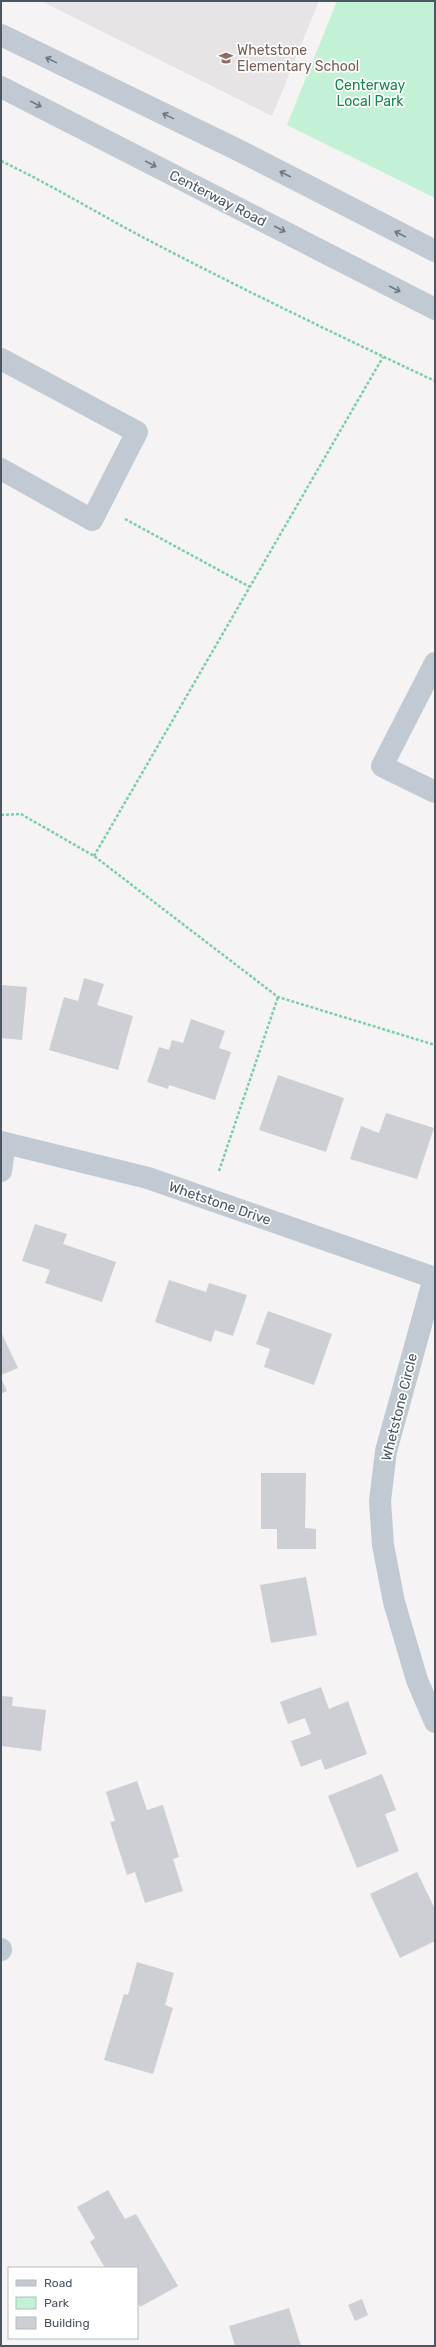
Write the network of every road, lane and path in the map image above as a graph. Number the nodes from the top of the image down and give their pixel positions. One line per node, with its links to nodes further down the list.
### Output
1 (1, 35): 4 (street, one-way to 1)
2 (1, 87): 5 (street, Centerway Road, one-way to 5)
3 (1, 161): 6 (path)
4 (435, 252)
5 (435, 309)
6 (383, 357): 8 (path); 11 (path)
7 (1, 359): 10 (street)
8 (435, 381)
9 (1, 469): 10 (street)
10 (100, 506): 11 (path)
11 (250, 588): 15 (path)
12 (435, 663): 13 (street)
13 (435, 792)
14 (1, 815): 15 (path)
15 (94, 856): 16 (path)
16 (278, 997): 17 (path); 20 (path)
17 (435, 1045)
18 (3, 1142): 19 (street); 20 (street, Whetstone Drive)
19 (1, 1171)
20 (210, 1200): 21 (street, Whetstone Drive)
21 (434, 1278): 22 (street, Whetstone Circle)
22 (434, 1714)

